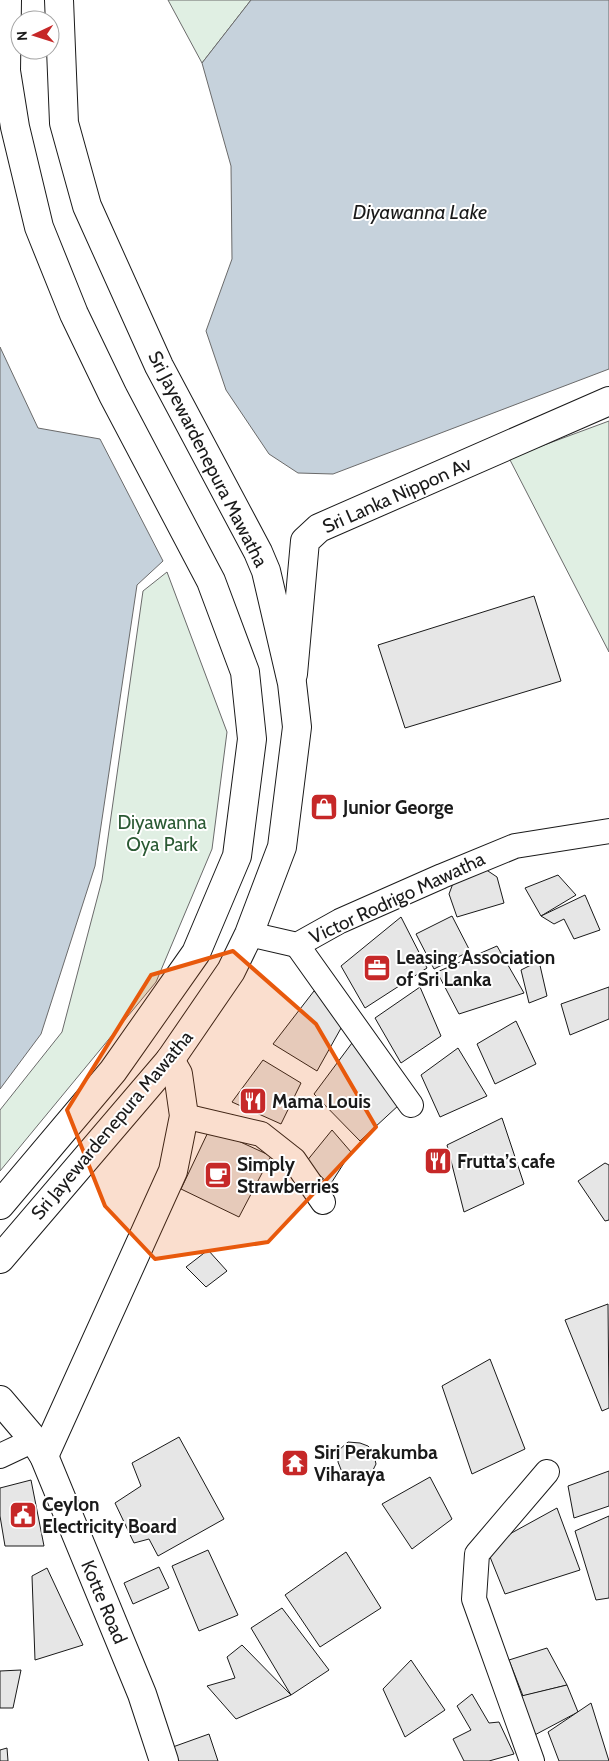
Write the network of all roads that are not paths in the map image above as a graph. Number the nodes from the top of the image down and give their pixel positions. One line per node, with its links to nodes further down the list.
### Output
1 (8, 0): 4 (main road, Sri Jayewardenepura Mawatha)
2 (59, 0): 6 (main road, Sri Jayewardenepura Mawatha)
3 (0, 28): 4 (main road)
4 (6, 71): 14 (main road, Sri Jayewardenepura Mawatha)
5 (602, 404): 6 (main road, Sri Lanka Nippon Av)
6 (292, 683): 8 (main road, Sri Jayewardenepura Mawatha)
7 (609, 831): 9 (street, Victor Rodrigo Mawatha)
8 (249, 934): 9 (street, Victor Rodrigo Mawatha); 10 (main road, Sri Jayewardenepura Mawatha)
9 (296, 945): 11 (street)
10 (170, 1060): 12 (main road); 15 (main road, Sri Jayewardenepura Mawatha)
11 (411, 1105)
12 (184, 1116): 13 (street); 17 (main road)
13 (323, 1202)
14 (0, 1205)
15 (0, 1259)
16 (0, 1400): 17 (main road, Kotte Road)
17 (39, 1448): 18 (street); 20 (main road, Kotte Road)
18 (0, 1456)
19 (547, 1472): 21 (street)
20 (164, 1761)
21 (532, 1761)

